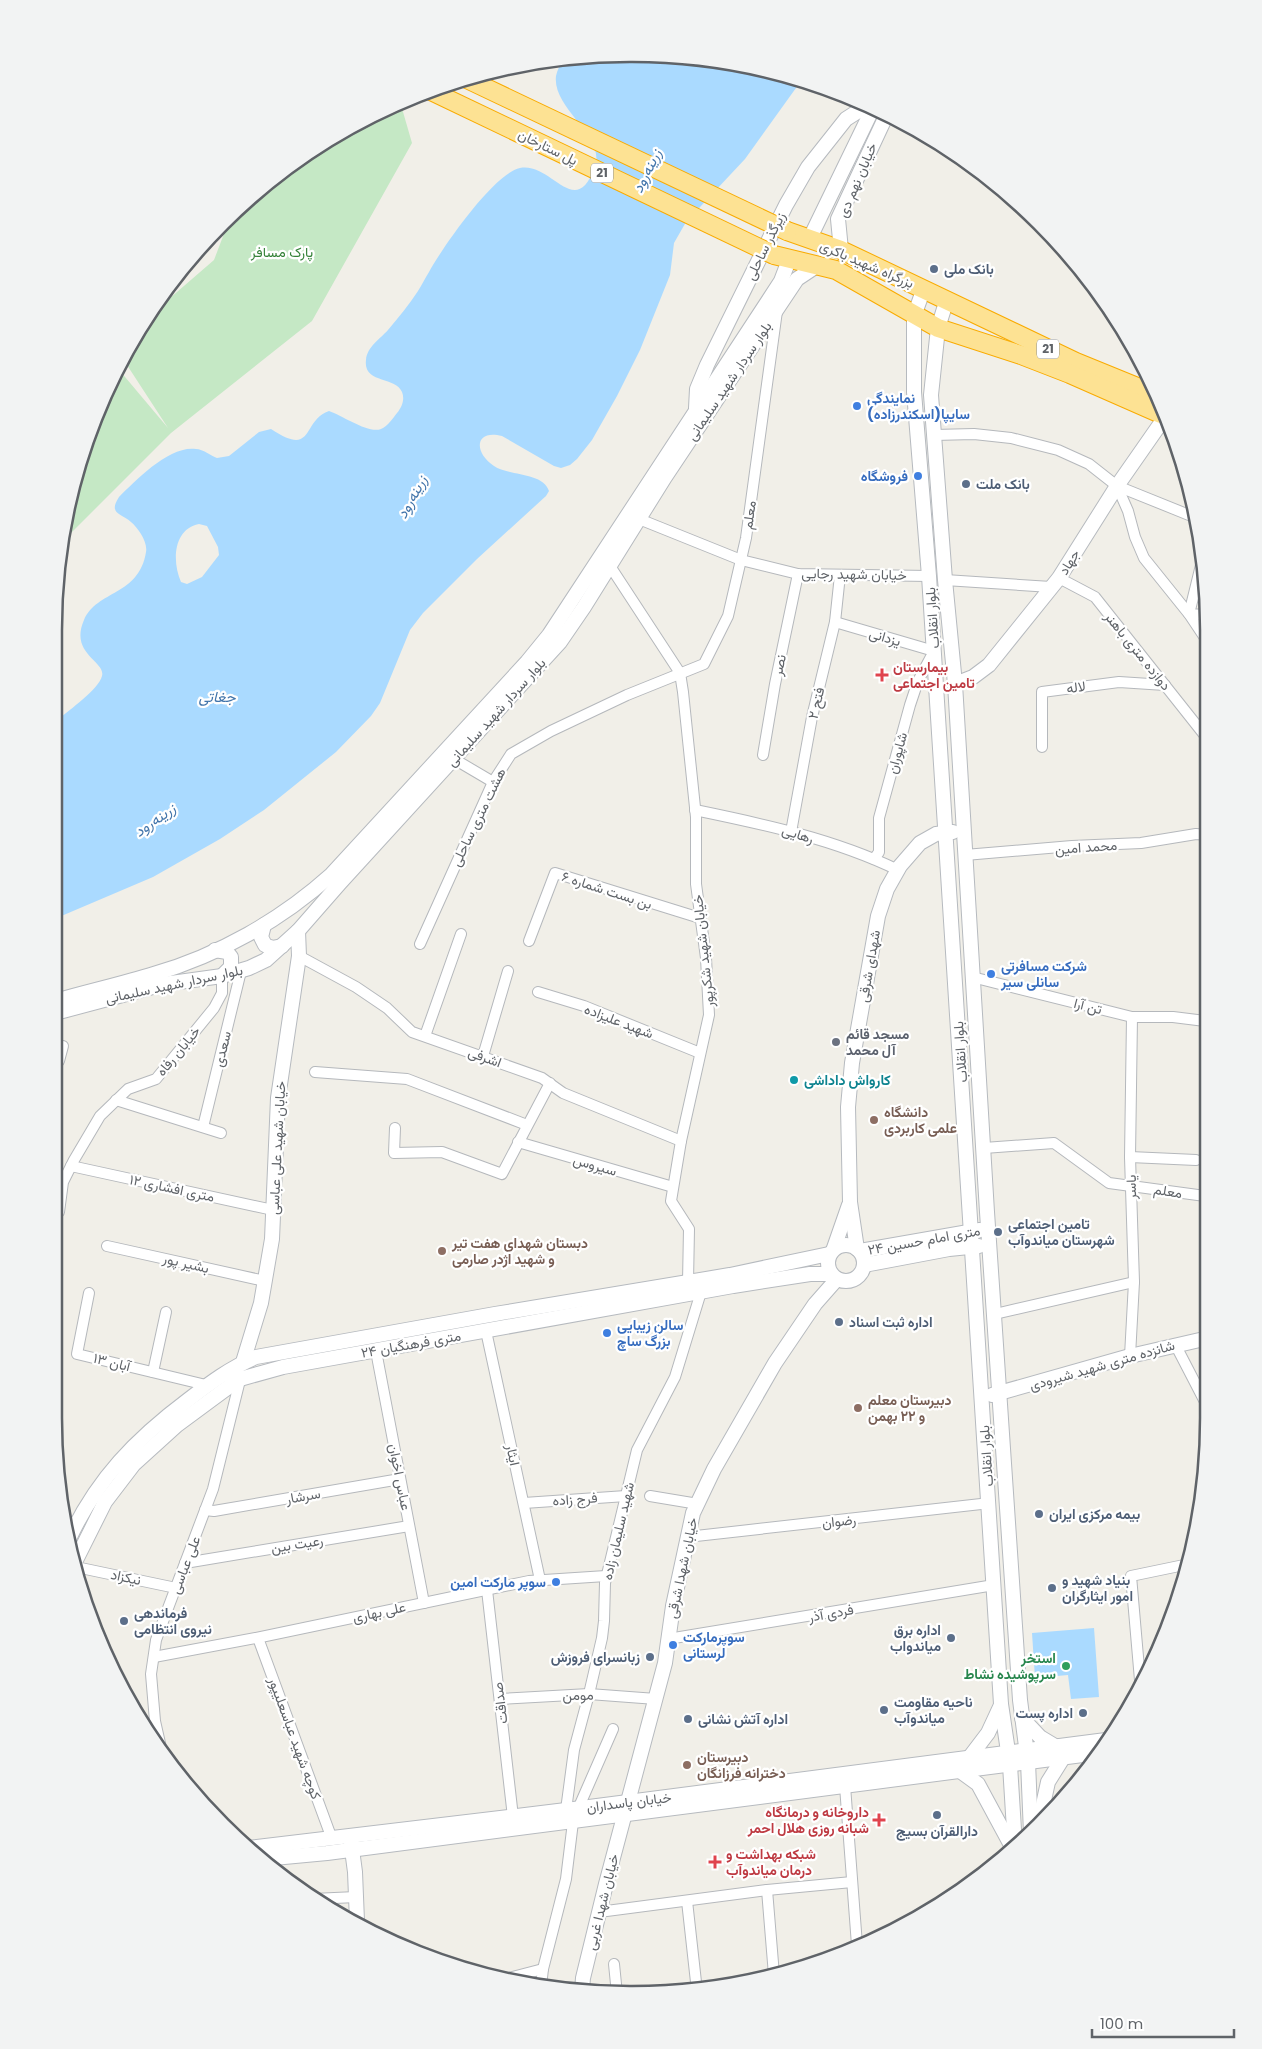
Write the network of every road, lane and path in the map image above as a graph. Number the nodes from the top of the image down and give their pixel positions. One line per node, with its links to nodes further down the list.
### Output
1 (477, 84): 6 (highway, پل ستارخان / 21, bridge)
2 (441, 96): 9 (highway, پل ستارخان / 21, bridge)
3 (859, 111): 20 (main road, زیرگذر ساحلی)
4 (874, 118): 7 (main road, خیابان نهم دی)
5 (875, 118): 8 (main road, خیابان نهم دی)
6 (787, 231): 7 (highway, بزرگراه شهید باکری / 21)
7 (809, 240): 8 (highway, بزرگراه شهید باکری / 21)
8 (841, 250): 11 (highway, بزرگراه شهید باکری / 21)
9 (781, 257): 10 (highway, بزرگراه شهید باکری / 21); 16 (main road, بلوار سردار شهید سلیمانی)
10 (818, 265): 13 (main road, بلوار سردار شهید سلیمانی); 14 (highway, بزرگراه شهید باکری / 21)
11 (924, 288): 12 (highway, بزرگراه شهید باکری / 21); 14 (main road, بلوار انقلاب)
12 (947, 299): 15 (main road, بلوار انقلاب); 17 (highway, 21)
13 (777, 309): 16 (main road, بلوار سردار شهید سلیمانی); 27 (street, معلم)
14 (914, 316): 15 (highway, 21); 18 (main road, بلوار انقلاب)
15 (938, 328): 19 (main road, بلوار انقلاب); 21 (highway, 21)
16 (752, 336): 20 (main road, بلوار سردار شهید سلیمانی); 26 (main road, بلوار سردار شهید سلیمانی)
17 (1146, 390)
18 (914, 392): 19 (main road); 31 (main road, بلوار انقلاب)
19 (931, 395): 23 (main road, بلوار انقلاب)
20 (695, 411): 57 (main road, بلوار سردار شهید سلیمانی)
21 (1155, 412)
22 (1160, 424): 24 (main road, جهاد)
23 (934, 435): 24 (street); 32 (main road, بلوار انقلاب)
24 (1117, 486): 25 (street); 34 (main road, جهاد); 35 (street)
25 (1188, 514)
26 (639, 519): 27 (street, خیابان شهید رجایی); 28 (main road, بلوار سردار شهید سلیمانی)
27 (740, 560): 29 (street, خیابان شهید رجایی); 40 (street, معلم)
28 (610, 566): 40 (street); 46 (main road, بلوار سردار شهید سلیمانی)
29 (798, 574): 30 (street, خیابان شهید رجایی); 45 (street, نصر)
30 (840, 575): 31 (street, خیابان شهید رجایی); 37 (street, فتح ۲)
31 (929, 576): 39 (main road, بلوار انقلاب)
32 (945, 580): 34 (street); 41 (main road, بلوار انقلاب)
33 (1197, 580): 35 (street)
34 (1055, 582): 41 (main road, جهاد); 42 (street, دوازده متری باهنر)
35 (1188, 614): 36 (street); 38 (street)
36 (1199, 614)
37 (835, 622): 39 (street, یزدانی); 50 (street, فتح ۲)
38 (1200, 631)
39 (934, 651): 51 (main road, بلوار انقلاب); 54 (street, شاپوران)
40 (680, 673): 47 (street, هشت متری ساحلی); 48 (street, خیابان شهید شکرپور)
41 (955, 684): 49 (main road, بلوار انقلاب)
42 (1165, 685): 43 (street, دوازده متری باهنر); 44 (street, لاله)
43 (1200, 729)
44 (1042, 747)
45 (763, 756)
46 (454, 759): 47 (street); 58 (main road, بلوار سردار شهید سلیمانی)
47 (493, 782): 61 (street, هشت متری ساحلی)
48 (695, 810): 50 (street, رهایی); 56 (street, خیابان شهید شکرپور)
49 (963, 831): 51 (main road, شهدای شرقی); 53 (main road, بلوار انقلاب)
50 (791, 832): 54 (street, رهایی)
51 (946, 833): 55 (main road, شهدای شرقی); 99 (main road, بلوار انقلاب)
52 (1200, 834): 53 (street, محمد امین)
53 (965, 855): 68 (main road, بلوار انقلاب)
54 (874, 859): 55 (street, رهایی)
55 (898, 870): 96 (main road, شهدای شرقی)
56 (700, 918): 60 (street, بن بست شماره ۶); 77 (street, خیابان شهید شکرپور)
57 (264, 924): 62 (main road); 63 (main road, بلوار سردار شهید سلیمانی)
58 (298, 931): 62 (main road, بلوار سردار شهید سلیمانی); 64 (main road, خیابان شهید علی عباسی)
59 (461, 934): 74 (street)
60 (529, 941)
61 (420, 944)
62 (282, 946): 65 (main road, بلوار سردار شهید سلیمانی)
63 (215, 950): 67 (main road); 70 (main road, بلوار سردار شهید سلیمانی)
64 (299, 956): 74 (street, اشرفی); 97 (main road, خیابان شهید علی عباسی)
65 (240, 971): 67 (main road, بلوار سردار شهید سلیمانی); 83 (street, سعدی)
66 (508, 971): 78 (street)
67 (222, 976): 71 (main road, بلوار سردار شهید سلیمانی); 81 (street, خیابان رفاه)
68 (972, 977): 72 (street, تن آرا); 88 (main road, بلوار انقلاب)
69 (538, 992): 77 (street, شهید علیزاده)
70 (62, 999)
71 (62, 1011)
72 (1132, 1018): 73 (street, تن آرا); 89 (street, یاسر)
73 (1200, 1020)
74 (425, 1036): 78 (street, اشرفی)
75 (63, 1046): 76 (street)
76 (62, 1050)
77 (700, 1053): 86 (street, خیابان شهید شکرپور)
78 (483, 1056): 80 (street, اشرفی)
79 (315, 1072): 82 (street)
80 (550, 1083): 82 (street); 86 (street, اشرفی)
81 (116, 1100): 83 (street); 91 (street, خیابان رفاه)
82 (527, 1125): 87 (street)
83 (203, 1127): 85 (street)
84 (395, 1128): 87 (street)
85 (220, 1132)
86 (681, 1141): 94 (street, خیابان شهید شکرپور)
87 (518, 1142): 94 (street, سیروس)
88 (984, 1148): 93 (street, معلم); 98 (main road, بلوار انقلاب)
89 (1130, 1157): 90 (street); 93 (street, یاسر)
90 (1196, 1160)
91 (70, 1166): 92 (street, خیابان رفاه); 97 (street, ۱۲ متری افشاری)
92 (62, 1175)
93 (1131, 1185): 95 (street, معلم); 109 (street, یاسر)
94 (672, 1187): 108 (street, خیابان شهید شکرپور)
95 (1200, 1195)
96 (850, 1202): 103 (main road, شهدای شرقی); 104 (main road)
97 (273, 1210): 107 (main road, خیابان شهید علی عباسی)
98 (988, 1229): 99 (main road, ۲۴ متری امام حسین); 100 (main road, بلوار انقلاب)
99 (971, 1231): 102 (main road, بلوار انقلاب); 103 (main road, ۲۴ متری امام حسین)
100 (989, 1245): 102 (main road, ۲۴ متری امام حسین); 113 (main road, بلوار انقلاب)
101 (107, 1246): 107 (street, بشیر پور)
102 (972, 1247): 105 (main road, ۲۴ متری امام حسین); 126 (main road, بلوار انقلاب)
103 (859, 1250): 104 (main road); 105 (main road)
104 (832, 1251): 106 (main road); 108 (main road, ۲۴ متری فرهنگیان)
105 (864, 1265): 106 (main road)
106 (834, 1277): 110 (main road, ۲۴ متری فرهنگیان); 132 (main road, خیابان شهدا شرقی)
107 (264, 1281): 120 (main road, خیابان شهید علی عباسی)
108 (688, 1282): 115 (main road, ۲۴ متری فرهنگیان)
109 (1134, 1282): 113 (street); 119 (street, یاسر)
110 (701, 1292): 114 (main road, ۲۴ متری فرهنگیان); 128 (street, شهید سلیمان زاده)
111 (89, 1293): 121 (street, ۱۳ آبان)
112 (166, 1312): 121 (street)
113 (995, 1314): 125 (main road, بلوار انقلاب)
114 (486, 1331): 118 (main road, ۲۴ متری فرهنگیان); 130 (street, ایثار)
115 (374, 1336): 118 (main road); 120 (main road, ۲۴ متری فرهنگیان)
116 (1200, 1340): 117 (main road, شانزده متری شهید شیرودی)
117 (1175, 1344): 119 (main road, شانزده متری شهید شیرودی); 124 (street)
118 (376, 1351): 122 (main road, ۲۴ متری فرهنگیان); 127 (street, عباس اخوان)
119 (1130, 1356): 125 (main road, شانزده متری شهید شیرودی)
120 (243, 1362): 122 (street, علی عباسی); 123 (main road, ۲۴ متری فرهنگیان)
121 (153, 1372): 123 (street, ۱۳ آبان)
122 (240, 1380): 133 (street, علی عباسی); 137 (main road, ۲۴ متری فرهنگیان)
123 (206, 1386): 135 (main road, ۲۴ متری فرهنگیان)
124 (1200, 1392)
125 (1000, 1394): 126 (main road, شانزده متری شهید شیرودی); 152 (main road, بلوار انقلاب)
126 (982, 1396): 131 (main road, بلوار انقلاب)
127 (400, 1479): 133 (street, سرشار); 134 (street, عباس اخوان)
128 (626, 1496): 130 (street, فرج زاده); 141 (street, شهید سلیمان زاده)
129 (650, 1496): 132 (street)
130 (524, 1503): 142 (street, ایثار)
131 (990, 1503): 136 (street, رضوان); 143 (main road, بلوار انقلاب)
132 (698, 1504): 136 (main road, خیابان شهدا شرقی)
133 (205, 1510): 138 (street, علی عباسی)
134 (410, 1526): 138 (street, رعیت بین); 146 (street, عباس اخوان)
135 (73, 1531)
136 (687, 1537): 148 (main road, خیابان شهدا شرقی)
137 (79, 1554)
138 (185, 1562): 144 (street, علی عباسی)
139 (1180, 1566): 150 (street)
140 (83, 1568): 144 (street, نیکزاد)
141 (606, 1576): 142 (street, علی بهاری); 151 (street, شهید سلیمان زاده)
142 (540, 1580): 145 (street, علی بهاری)
143 (994, 1585): 148 (street, فردی آذر); 155 (main road, بلوار انقلاب)
144 (176, 1588): 149 (street, علی عباسی)
145 (487, 1590): 146 (street, علی بهاری); 153 (street, صداقت)
146 (424, 1603): 147 (street, علی بهاری)
147 (258, 1638): 149 (street, علی بهاری); 173 (street, کوچه شهید عباسعلیپور)
148 (668, 1640): 154 (main road, خیابان شهدا شرقی)
149 (154, 1657): 158 (street, علی عباسی)
150 (1139, 1672)
151 (590, 1694): 153 (street, مومن); 154 (street, مومن); 170 (street, شهید سلیمان زاده)
152 (1020, 1695): 155 (main road); 156 (main road, بلوار انقلاب)
153 (500, 1699): 171 (street, صداقت)
154 (656, 1699): 168 (main road, خیابان شهدا شرقی)
155 (1001, 1700): 163 (main road); 165 (main road, بلوار انقلاب)
156 (1022, 1718): 160 (main road); 162 (main road, بلوار انقلاب)
157 (613, 1729): 170 (street)
158 (158, 1734)
159 (1099, 1741): 160 (main road)
160 (1055, 1746): 162 (main road)
161 (1089, 1754): 164 (main road)
162 (1027, 1756): 164 (main road); 165 (main road); 172 (main road, بلوار انقلاب)
163 (969, 1758): 165 (main road, خیابان پاسداران); 168 (main road, خیابان پاسداران)
164 (1063, 1758): 169 (main road)
165 (1009, 1759): 166 (main road, خیابان پاسداران); 174 (main road, بلوار انقلاب)
166 (960, 1771): 167 (main road, خیابان پاسداران); 175 (main road)
167 (845, 1786): 168 (main road, خیابان پاسداران); 179 (street)
168 (626, 1809): 170 (main road); 184 (main road, خیابان شهدا غربی)
169 (1042, 1811)
170 (572, 1814): 171 (main road); 176 (main road); 189 (street, شهید سلیمان زاده)
171 (513, 1817): 176 (main road)
172 (1031, 1822)
173 (332, 1839): 176 (main road); 177 (main road)
174 (1013, 1839)
175 (1010, 1841)
176 (351, 1843): 178 (main road); 181 (main road)
177 (258, 1847)
178 (271, 1858)
179 (852, 1882): 180 (street); 186 (street)
180 (767, 1890): 183 (street); 188 (street)
181 (356, 1897): 182 (street); 185 (main road)
182 (327, 1898)
183 (687, 1901): 184 (street); 192 (street)
184 (599, 1912): 193 (main road, خیابان شهدا غربی)
185 (357, 1915)
186 (857, 1940)
187 (614, 1964): 194 (street)
188 (773, 1968)
189 (543, 1969): 190 (street); 191 (street, شهید سلیمان زاده)
190 (518, 1976)
191 (542, 1980)
192 (696, 1983)
193 (582, 1984)
194 (616, 1986)

